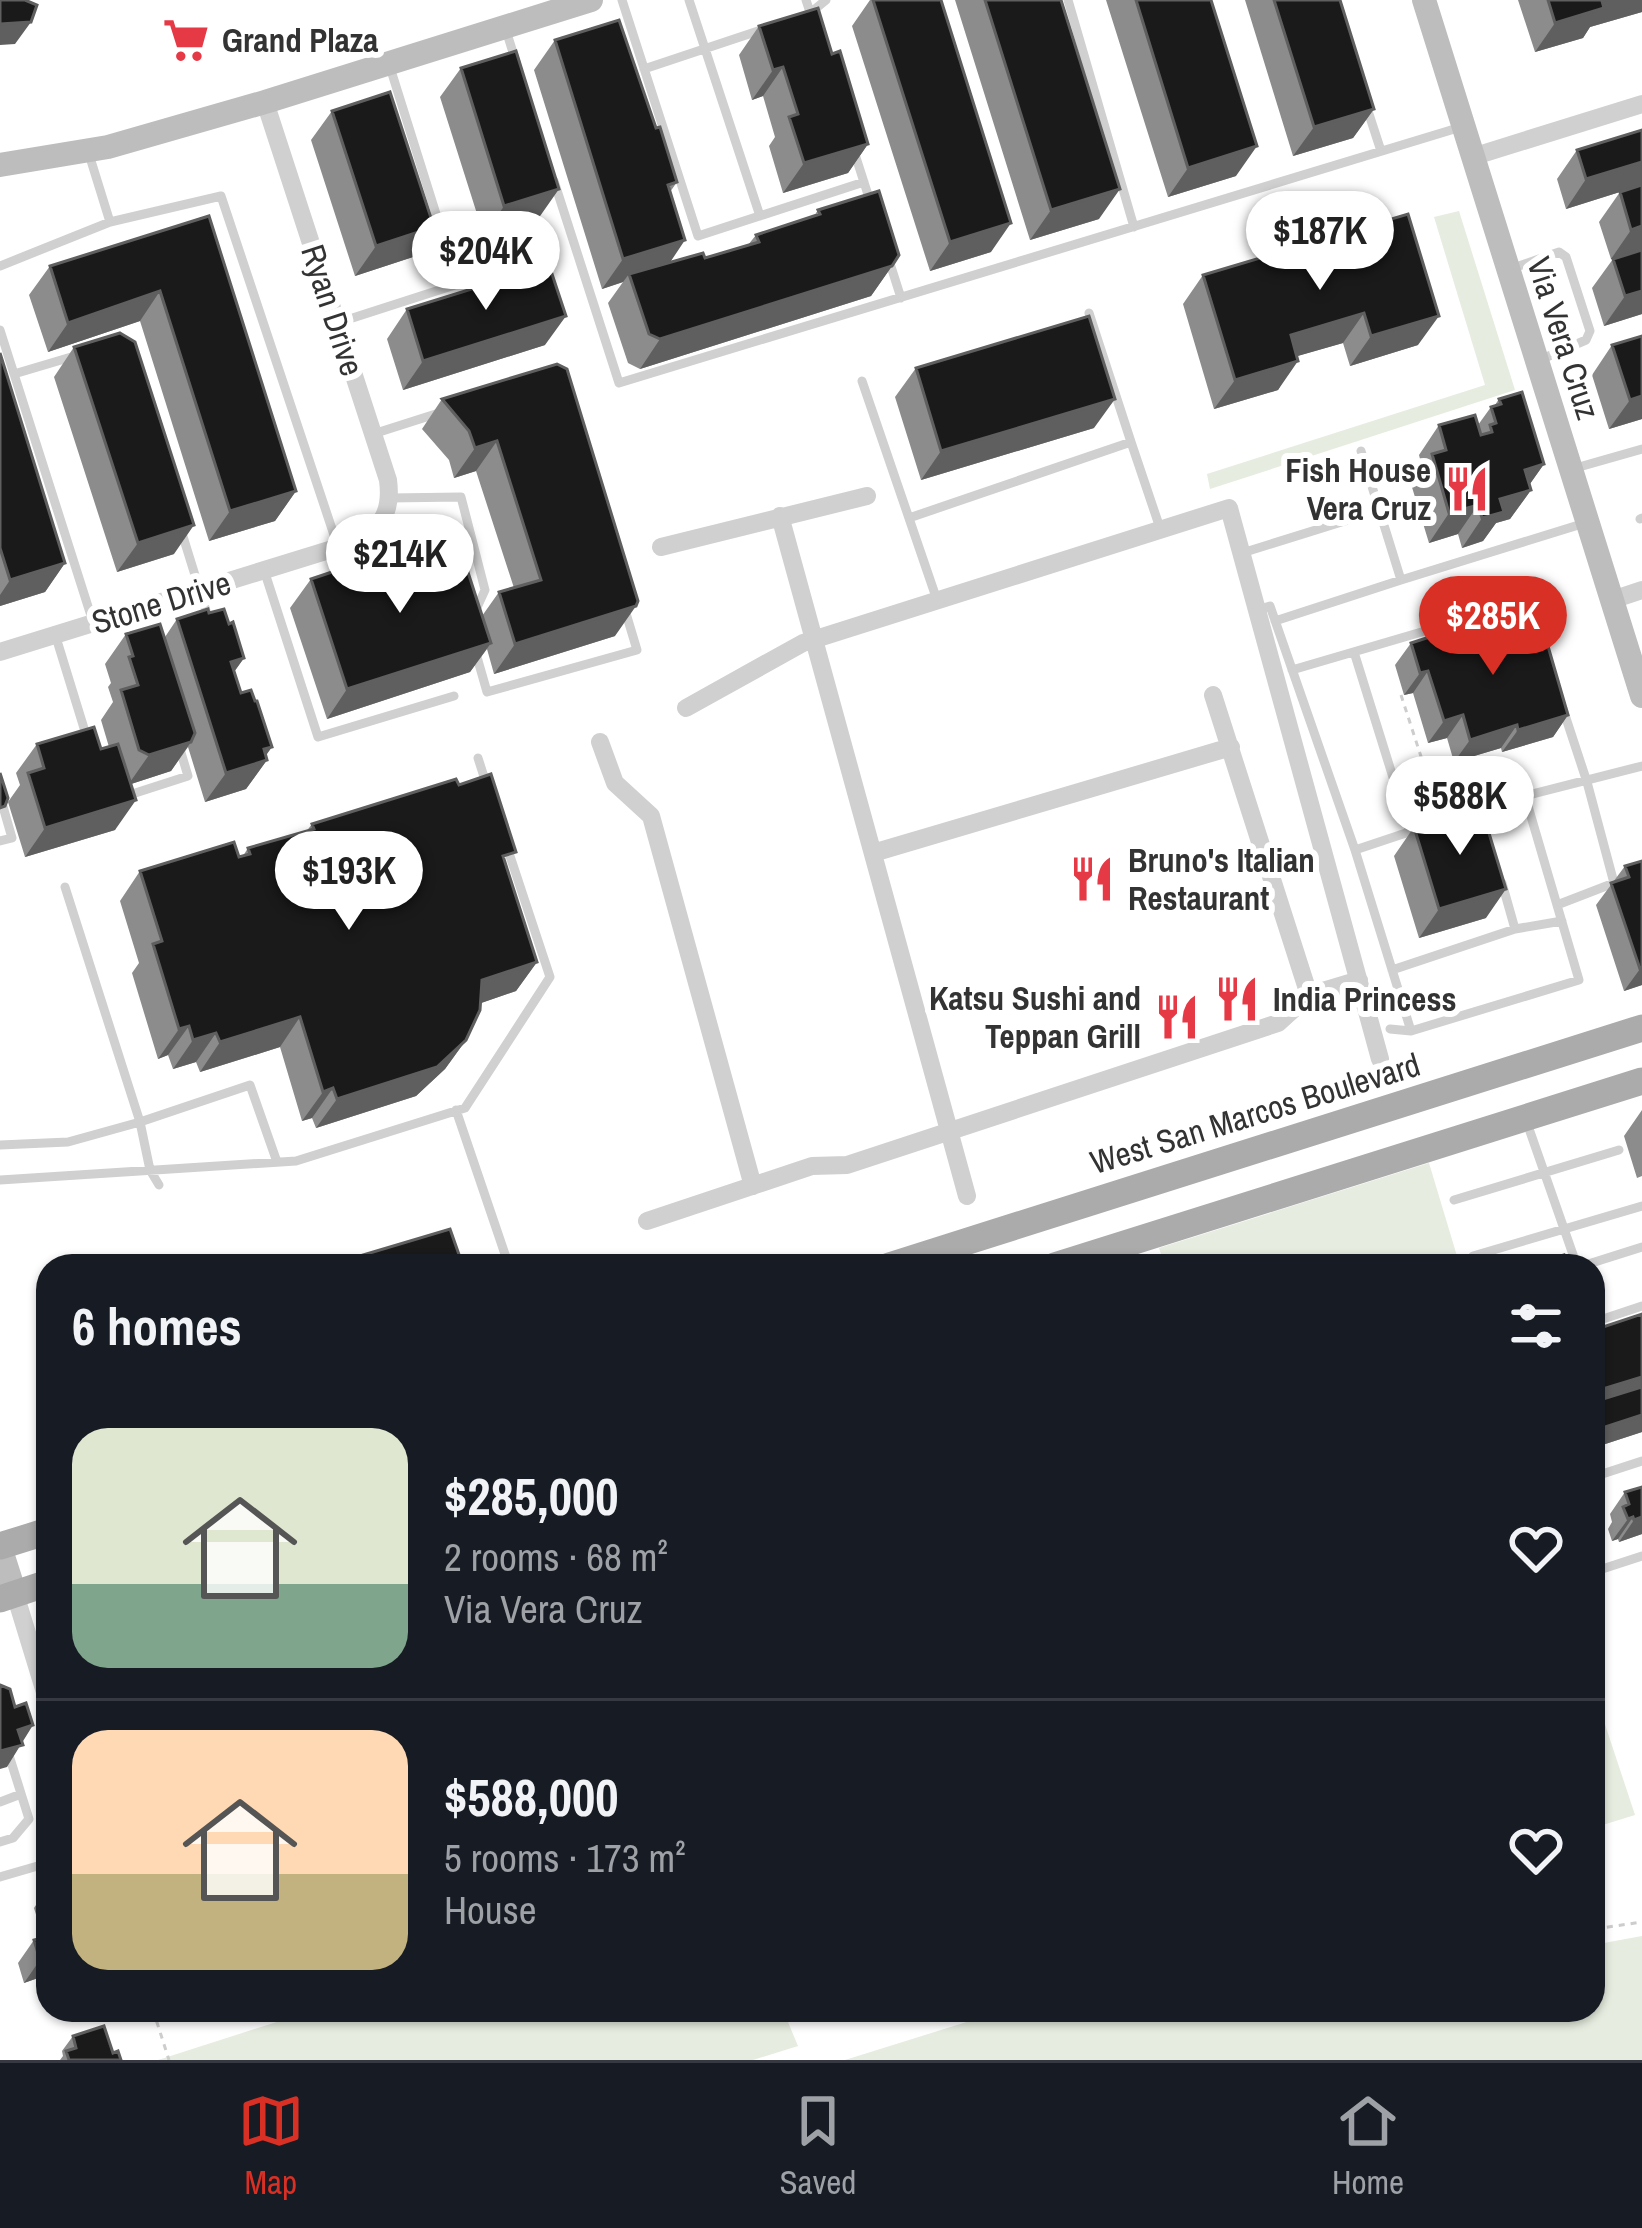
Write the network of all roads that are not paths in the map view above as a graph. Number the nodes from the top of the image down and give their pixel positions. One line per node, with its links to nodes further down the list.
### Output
1 (591, 0): 10 (main road)
2 (622, 0): 15 (lane)
3 (688, 0): 13 (lane)
4 (806, 0): 8 (lane)
5 (826, 0): 8 (lane)
6 (1068, 0): 31 (lane)
7 (1424, 0): 20 (main road, Via Vera Cruz)
8 (810, 13): 9 (lane); 12 (lane)
9 (789, 20)
10 (505, 27): 14 (main road); 16 (lane)
11 (768, 28): 13 (lane)
12 (817, 34)
13 (705, 49): 15 (lane); 28 (lane)
14 (389, 64): 18 (main road); 36 (lane)
15 (644, 69): 28 (lane)
16 (519, 72)
17 (1360, 87): 23 (lane)
18 (266, 102): 22 (main road); 39 (street, Ryan Drive)
19 (1642, 104): 24 (street)
20 (1462, 127): 23 (lane); 24 (main road, Via Vera Cruz)
21 (851, 140): 27 (lane)
22 (88, 151): 26 (main road); 30 (lane)
23 (1381, 152): 31 (lane)
24 (1472, 157): 34 (main road, Via Vera Cruz)
25 (548, 161): 37 (lane)
26 (0, 165)
27 (864, 182): 28 (lane); 29 (lane)
28 (760, 216)
29 (877, 221)
30 (110, 222): 33 (lane); 59 (lane)
31 (1134, 226): 37 (lane)
32 (883, 240): 37 (lane)
33 (0, 266)
34 (1508, 270): 42 (main road, Via Vera Cruz); 42 (lane)
35 (537, 283): 36 (lane)
36 (458, 284): 39 (lane)
37 (901, 298)
38 (1089, 313): 47 (lane)
39 (337, 323): 46 (street, Ryan Drive)
40 (0, 330): 43 (lane)
41 (80, 354): 43 (lane)
42 (1537, 361): 50 (main road, Via Vera Cruz)
43 (14, 374): 72 (lane)
44 (862, 381): 55 (lane)
45 (454, 408): 46 (lane)
46 (373, 434): 52 (street, Ryan Drive)
47 (1131, 442): 55 (lane); 58 (lane)
48 (1642, 449): 50 (lane)
49 (1361, 451): 53 (lane)
50 (1571, 470): 57 (main road, Via Vera Cruz)
51 (867, 496): 54 (street)
52 (390, 498): 59 (street, Stone Drive); 68 (lane)
53 (1380, 511): 61 (lane); 63 (lane)
54 (779, 516): 60 (street); 76 (street)
55 (909, 518): 66 (lane)
56 (178, 522): 64 (lane)
57 (1588, 522): 63 (lane); 67 (main road, Via Vera Cruz)
58 (1160, 529): 61 (street); 66 (street)
59 (338, 547): 62 (street, Stone Drive)
60 (661, 547)
61 (1241, 554): 70 (street)
62 (264, 570): 64 (street, Stone Drive); 83 (lane)
63 (1401, 580): 71 (lane)
64 (199, 590): 69 (street, Stone Drive); 74 (lane)
65 (1642, 590): 67 (street)
66 (937, 600): 76 (street)
67 (1612, 600): 84 (main road, Via Vera Cruz)
68 (623, 604)
69 (136, 610): 72 (street, Stone Drive); 73 (lane)
70 (1257, 610): 71 (lane); 112 (street)
71 (1275, 621): 80 (lane)
72 (93, 623): 75 (street, Stone Drive)
73 (142, 630)
74 (215, 630)
75 (56, 634): 78 (street, Stone Drive); 88 (lane)
76 (814, 640): 85 (street); 105 (street)
77 (1542, 646): 79 (lane)
78 (0, 652)
79 (1354, 652): 80 (lane); 101 (lane)
80 (1292, 670): 104 (lane)
81 (1557, 691): 92 (lane)
82 (1213, 695): 89 (street)
83 (454, 696)
84 (1642, 696)
85 (686, 708)
86 (176, 735): 95 (lane)
87 (600, 742): 134 (street)
88 (88, 743)
89 (1231, 747): 105 (street); 113 (street)
90 (478, 758): 96 (lane)
91 (1642, 766): 92 (lane)
92 (1587, 782): 94 (lane); 108 (lane)
93 (0, 796): 102 (lane)
94 (1525, 796): 97 (lane); 108 (lane)
95 (117, 798)
96 (493, 802)
97 (1480, 809): 98 (lane); 100 (lane)
98 (1463, 815)
99 (1428, 826): 101 (lane)
100 (1486, 827)
101 (1410, 832): 104 (lane)
102 (0, 841)
103 (507, 846): 119 (lane)
104 (1354, 850): 111 (lane)
105 (873, 853): 122 (street)
106 (1497, 868): 110 (lane)
107 (65, 887): 121 (lane)
108 (1557, 905): 109 (lane)
109 (1562, 921): 110 (lane); 116 (lane)
110 (1515, 929): 111 (lane)
111 (1392, 970): 116 (lane)
112 (1359, 980): 113 (street); 117 (street)
113 (1309, 995): 122 (street)
114 (1642, 1028): 142 (main road, West San Marcos Boulevard)
115 (1390, 1030): 116 (lane)
116 (1411, 1030)
117 (1380, 1059)
118 (1642, 1081): 120 (main road)
119 (456, 1111): 125 (lane); 144 (lane)
120 (1526, 1118): 129 (lane); 147 (main road)
121 (140, 1122): 123 (lane); 125 (lane); 127 (lane)
122 (950, 1131): 134 (street); 137 (street)
123 (0, 1145)
124 (1619, 1150): 129 (lane)
125 (277, 1162): 126 (lane)
126 (219, 1166): 127 (lane); 132 (lane)
127 (150, 1170): 128 (lane); 133 (lane)
128 (92, 1174): 130 (lane); 135 (lane)
129 (1545, 1174): 138 (lane); 141 (lane)
130 (32, 1178): 131 (lane); 136 (lane)
131 (0, 1180)
132 (224, 1181)
133 (159, 1185)
134 (753, 1186): 140 (street)
135 (97, 1189)
136 (37, 1192)
137 (968, 1196)
138 (1454, 1200)
139 (1642, 1206): 141 (lane)
140 (647, 1221)
141 (1565, 1230): 148 (lane); 149 (lane)
142 (980, 1238): 145 (main road, West San Marcos Boulevard); 146 (main road)
143 (1642, 1246): 150 (lane)
144 (505, 1254)
145 (928, 1254)
146 (984, 1254)
147 (1131, 1254)
148 (1480, 1254)
149 (1575, 1254)
150 (1605, 1258)
151 (1642, 1306): 152 (lane)
152 (1605, 1318)
153 (1642, 1461): 154 (lane)
154 (1605, 1473)
155 (36, 1535): 156 (main road)
156 (0, 1546): 159 (main road)
157 (1642, 1556): 158 (lane)
158 (1605, 1568)
159 (8, 1597): 160 (street)
160 (36, 1670)
161 (7, 1750): 162 (lane)
162 (21, 1794): 163 (lane); 164 (lane)
163 (0, 1802)
164 (0, 1842)
165 (36, 1866): 166 (lane)
166 (0, 1877)

